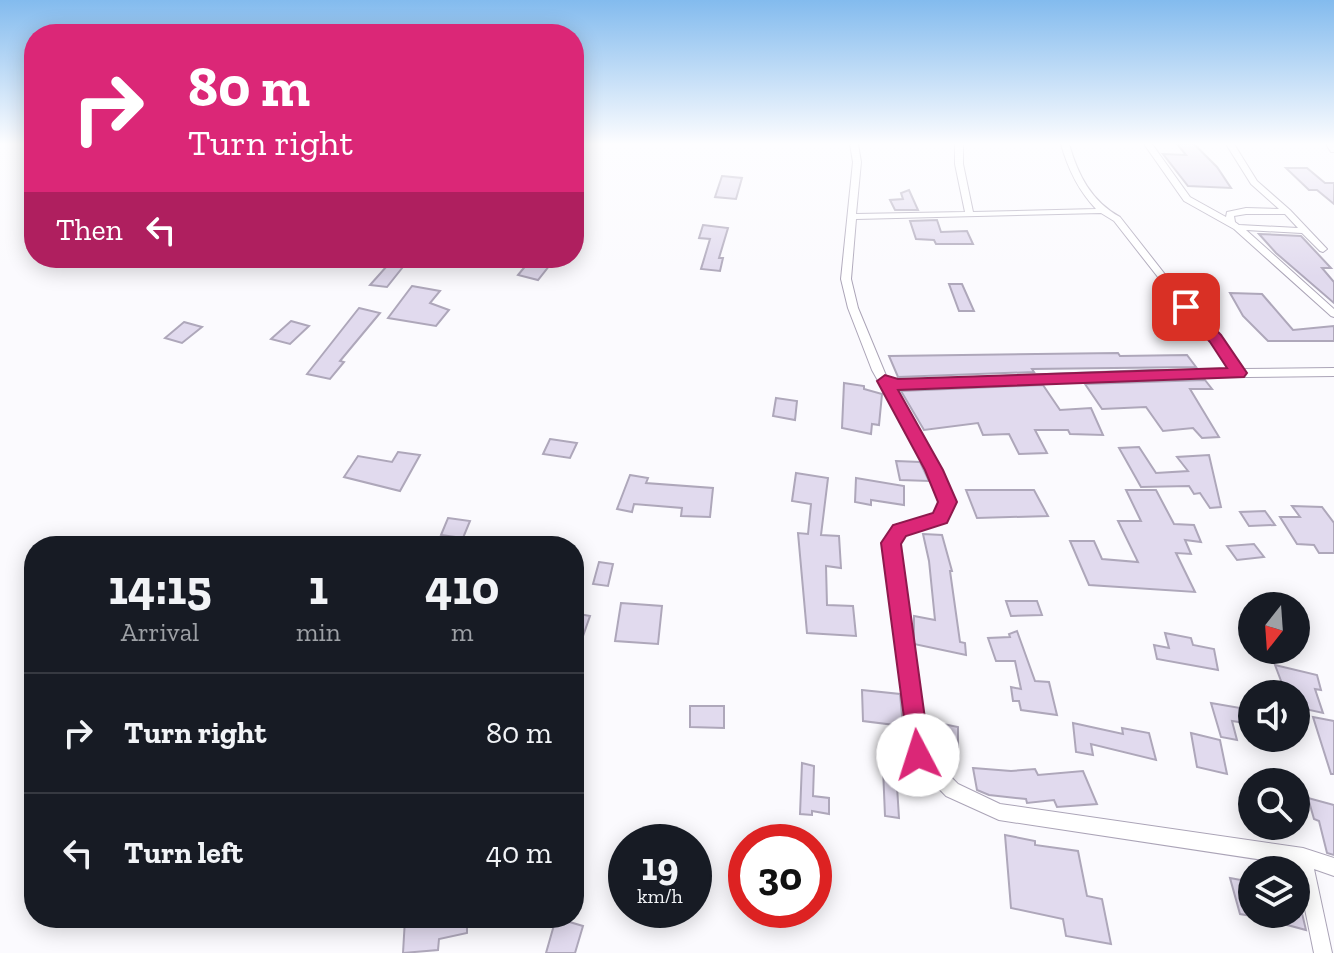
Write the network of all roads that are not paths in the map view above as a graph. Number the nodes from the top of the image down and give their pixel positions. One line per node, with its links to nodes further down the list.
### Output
1 (854, 188): 9 (street)
2 (964, 188): 7 (street)
3 (1082, 188): 6 (street)
4 (1180, 188): 10 (street)
5 (1261, 188): 8 (street)
6 (1100, 211): 7 (street); 15 (street)
7 (969, 212): 9 (street)
8 (1287, 212): 10 (street); 12 (street)
9 (851, 217): 16 (street)
10 (1234, 224): 11 (street); 13 (street)
11 (1299, 231)
12 (1323, 249)
13 (1334, 314)
14 (1334, 372): 15 (street)
15 (1239, 373): 16 (street)
16 (885, 381): 17 (street)
17 (1296, 856)
18 (1310, 859): 19 (street)
19 (1334, 867)
20 (1310, 891): 21 (street)
21 (1323, 953)

